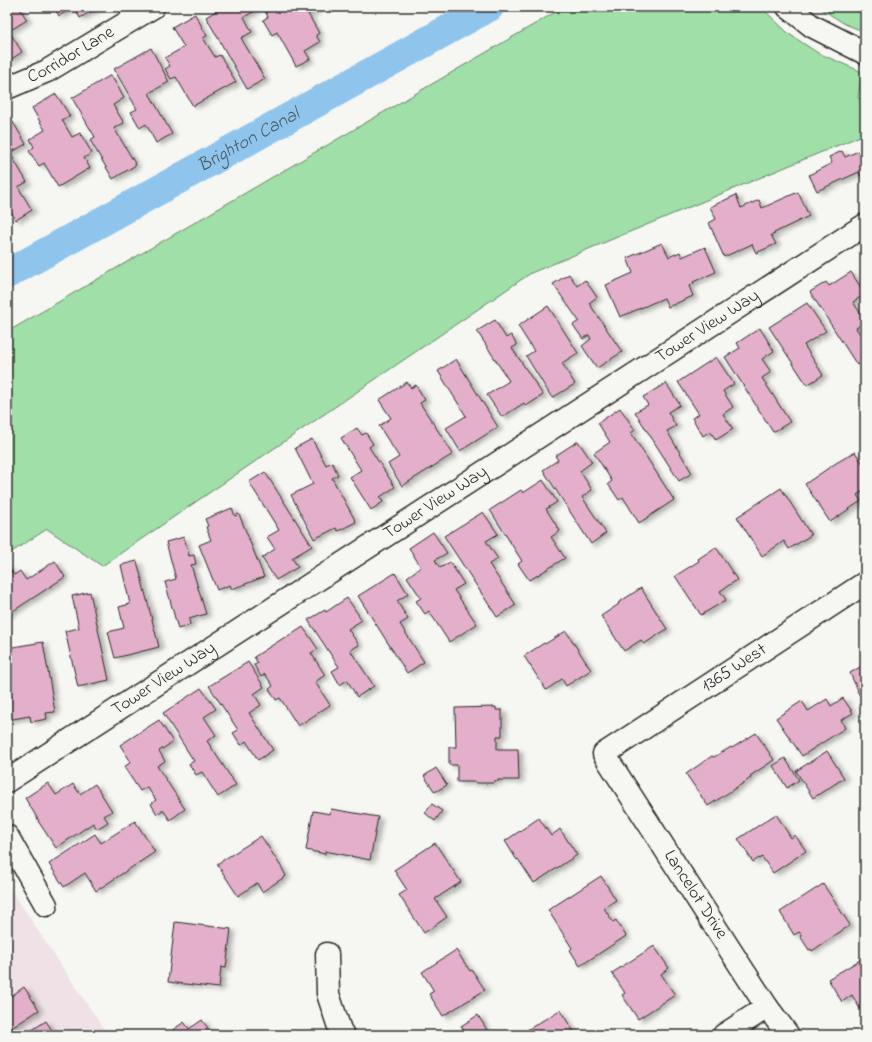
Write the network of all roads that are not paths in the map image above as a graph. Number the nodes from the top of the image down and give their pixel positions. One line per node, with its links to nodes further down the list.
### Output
1 (153, 7): 4 (street, Corridor Lane)
2 (788, 7): 3 (street)
3 (865, 53)
4 (7, 88)
5 (865, 224): 8 (street, Tower View Way)
6 (865, 583): 7 (street, 1365 West)
7 (604, 754): 12 (street, Lancelot Drive)
8 (7, 781)
9 (7, 836): 10 (street)
10 (46, 905)
11 (327, 954): 13 (street)
12 (767, 1007): 14 (street); 15 (street, Lancelot Drive)
13 (343, 1035)
14 (724, 1035)
15 (788, 1035)

